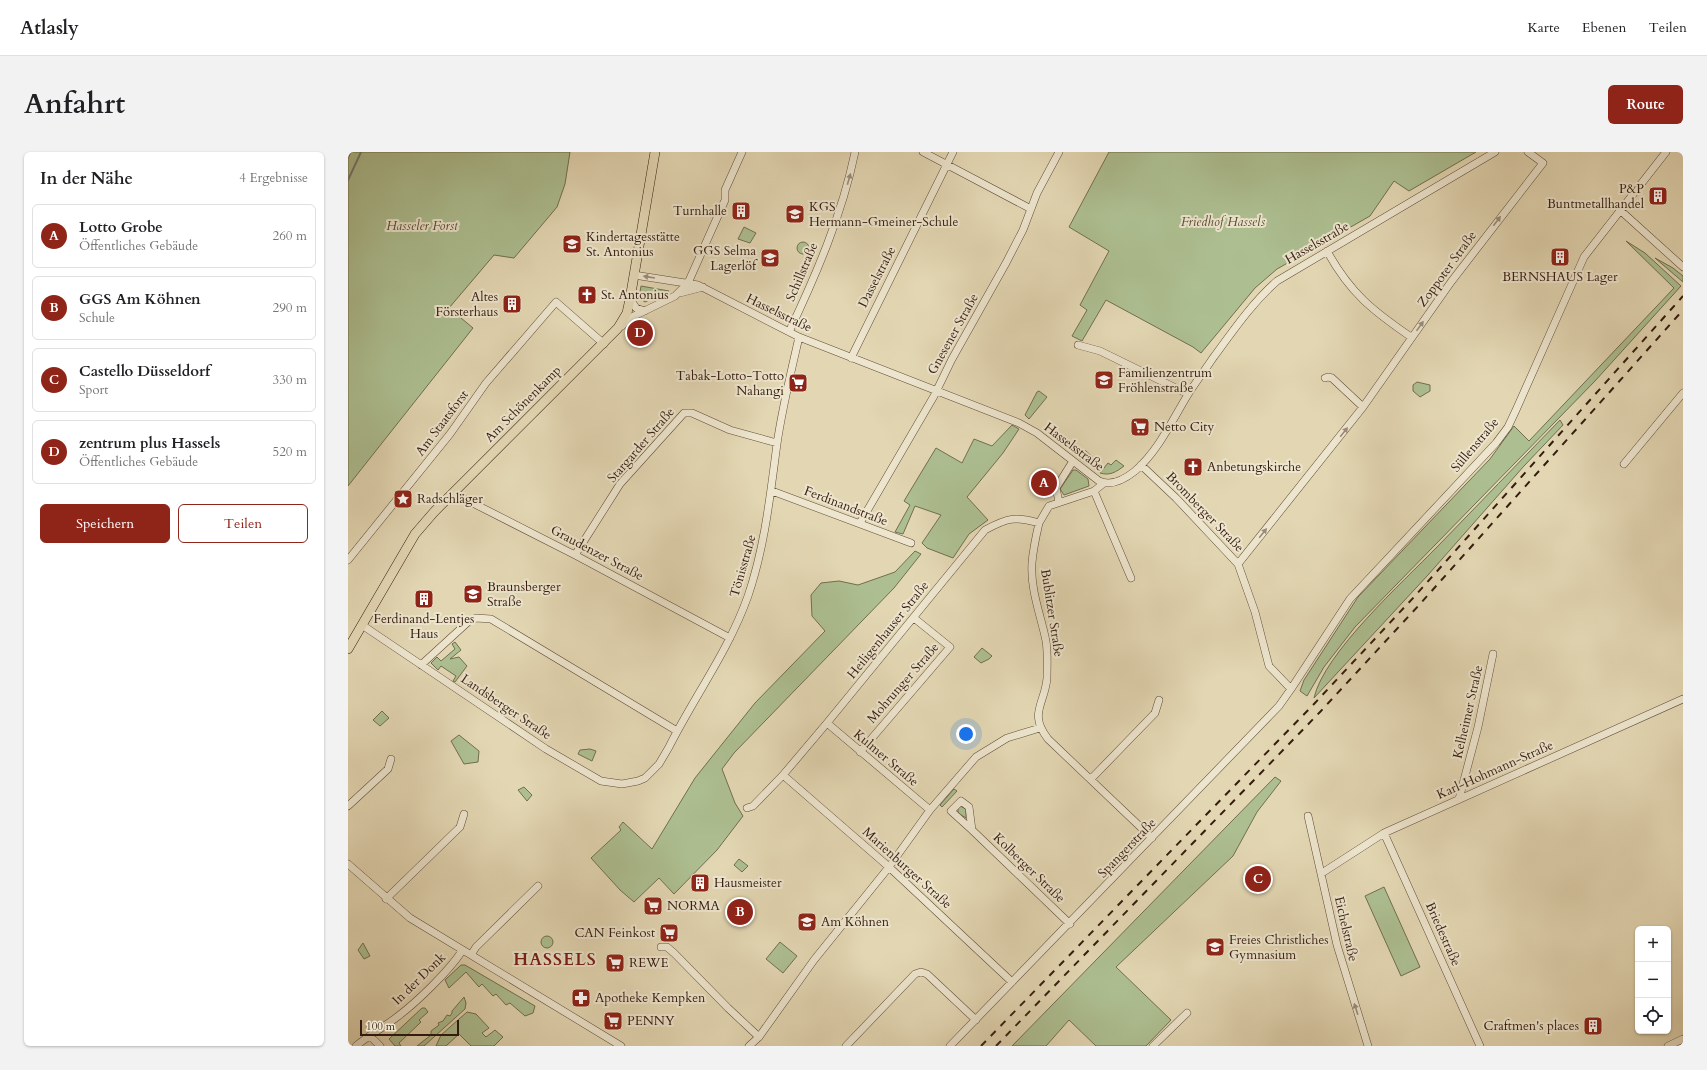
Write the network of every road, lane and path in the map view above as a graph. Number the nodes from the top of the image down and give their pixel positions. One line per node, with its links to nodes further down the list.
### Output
1 (656, 152): 15 (main road, Am Schönenkamp)
2 (742, 152): 17 (street)
3 (855, 152): 23 (street, Schillstraße, one-way to 3)
4 (923, 152): 10 (street)
5 (953, 152): 10 (street, Dasselstraße)
6 (1059, 152): 11 (street, Gnesener Straße)
7 (1495, 152): 13 (street, Hasselsstraße)
8 (1528, 152): 25 (street, Zoppoter Straße, one-way to 8)
9 (1666, 152): 12 (street, Süllenstraße)
10 (946, 164): 11 (street); 28 (street, Dasselstraße)
11 (1031, 209): 30 (street, Gnesener Straße)
12 (1621, 211): 14 (street); 56 (street, Süllenstraße)
13 (1327, 251): 25 (street); 32 (street, Hasselsstraße)
14 (1683, 267)
15 (634, 275): 16 (street, Hasselsstraße, one-way to 15); 20 (main road, Am Schönenkamp)
16 (677, 281): 17 (street, Hasselsstraße); 19 (street)
17 (688, 282): 18 (street, Hasselsstraße); 19 (street)
18 (703, 287): 19 (street); 23 (street, Hasselsstraße)
19 (678, 293): 21 (street)
20 (630, 299): 21 (street); 22 (main road, Am Schönenkamp)
21 (646, 311): 22 (street)
22 (618, 328): 26 (main road, Am Schönenkamp)
23 (789, 332): 24 (street, Hasselsstraße)
24 (799, 337): 28 (street, Hasselsstraße); 34 (street, Tönisstraße)
25 (1411, 337): 33 (street, Zoppoter Straße)
26 (604, 344): 41 (main road, Am Schönenkamp); 47 (street, Am Staatsforst)
27 (1078, 345): 32 (street)
28 (850, 358): 30 (street, Hasselsstraße)
29 (1325, 378): 33 (street)
30 (937, 389): 35 (street, Hasselsstraße); 43 (street, Gnesener Straße)
31 (1683, 393): 36 (street)
32 (1188, 394): 37 (street, Hasselsstraße)
33 (1363, 408): 48 (street, Zoppoter Straße, one-way to 33)
34 (777, 443): 39 (street, Tönisstraße); 46 (street, Stargarder Straße)
35 (1073, 461): 38 (street, Hasselsstraße); 42 (street)
36 (1624, 464)
37 (1141, 465): 38 (street, Hasselsstraße); 48 (street, Bromberger Straße)
38 (1104, 483): 40 (street)
39 (772, 491): 43 (street, Ferdinandstraße); 52 (street, Tönisstraße)
40 (1094, 492): 42 (street); 49 (street)
41 (452, 494): 46 (street, Graudenzer Straße); 51 (main road, Am Schönenkamp)
42 (1059, 502): 44 (street)
43 (860, 523): 45 (street, Ferdinandstraße)
44 (1039, 523): 50 (street, Heiligenhauser Straße); 60 (street, Bublitzer Straße)
45 (911, 543)
46 (575, 555): 52 (street, Graudenzer Straße)
47 (348, 560)
48 (1238, 564): 56 (street, Bromberger Straße)
49 (1131, 578)
50 (914, 618): 59 (street, Heiligenhauser Straße); 62 (street, Mohrunger Straße)
51 (362, 625): 53 (main road, Am Schönenkamp); 55 (street, Landsberger Straße)
52 (730, 638): 61 (street, Tönisstraße)
53 (348, 649)
54 (1493, 654): 67 (street, Kelheimer Straße)
55 (421, 665): 61 (street); 65 (street, Landsberger Straße)
56 (1292, 689): 75 (street, Spangerstraße)
57 (1683, 699): 67 (street, Karl-Hohmann-Straße)
58 (1159, 700): 66 (street)
59 (827, 723): 62 (street, Kulmer Straße); 64 (street, Heiligenhauser Straße)
60 (1040, 728): 66 (street); 70 (street)
61 (677, 731): 65 (street, Tönisstraße)
62 (860, 752): 70 (street, Kulmer Straße)
63 (391, 759): 68 (street)
64 (783, 775): 69 (street, Heiligenhauser Straße); 77 (street, Marienburger Straße)
65 (644, 778)
66 (1091, 779): 75 (street)
67 (1459, 799): 74 (street, Karl-Hohmann-Straße)
68 (348, 806)
69 (747, 808)
70 (930, 810): 77 (street)
71 (464, 814): 80 (street)
72 (1308, 816): 78 (street, Eichelstraße)
73 (972, 830): 81 (street, Kolberger Straße)
74 (1384, 833): 78 (street, Karl-Hohmann-Straße); 100 (street, Briedestraße)
75 (1152, 838): 81 (street, Spangerstraße)
76 (348, 864): 80 (street)
77 (889, 866): 85 (street, Marienburger Straße); 89 (street)
78 (1322, 873): 99 (street, Eichelstraße, one-way to 78)
79 (538, 886): 84 (street)
80 (386, 899): 83 (street)
81 (1070, 924): 85 (street, Spangerstraße)
82 (661, 947): 89 (street)
83 (462, 951): 84 (street); 88 (street, In der Donk)
84 (471, 955): 94 (street)
85 (1012, 982): 87 (street, Spangerstraße)
86 (1187, 1013): 91 (street)
87 (976, 1020): 97 (street); 98 (street, Spangerstraße)
88 (370, 1036): 92 (street, In der Donk); 93 (street)
89 (759, 1037): 95 (street); 96 (street)
90 (1683, 1040): 101 (street)
91 (1155, 1045)
92 (356, 1046)
93 (380, 1046)
94 (621, 1046)
95 (749, 1046)
96 (756, 1046)
97 (846, 1046)
98 (950, 1046)
99 (1368, 1046)
100 (1480, 1046)
101 (1668, 1046)

